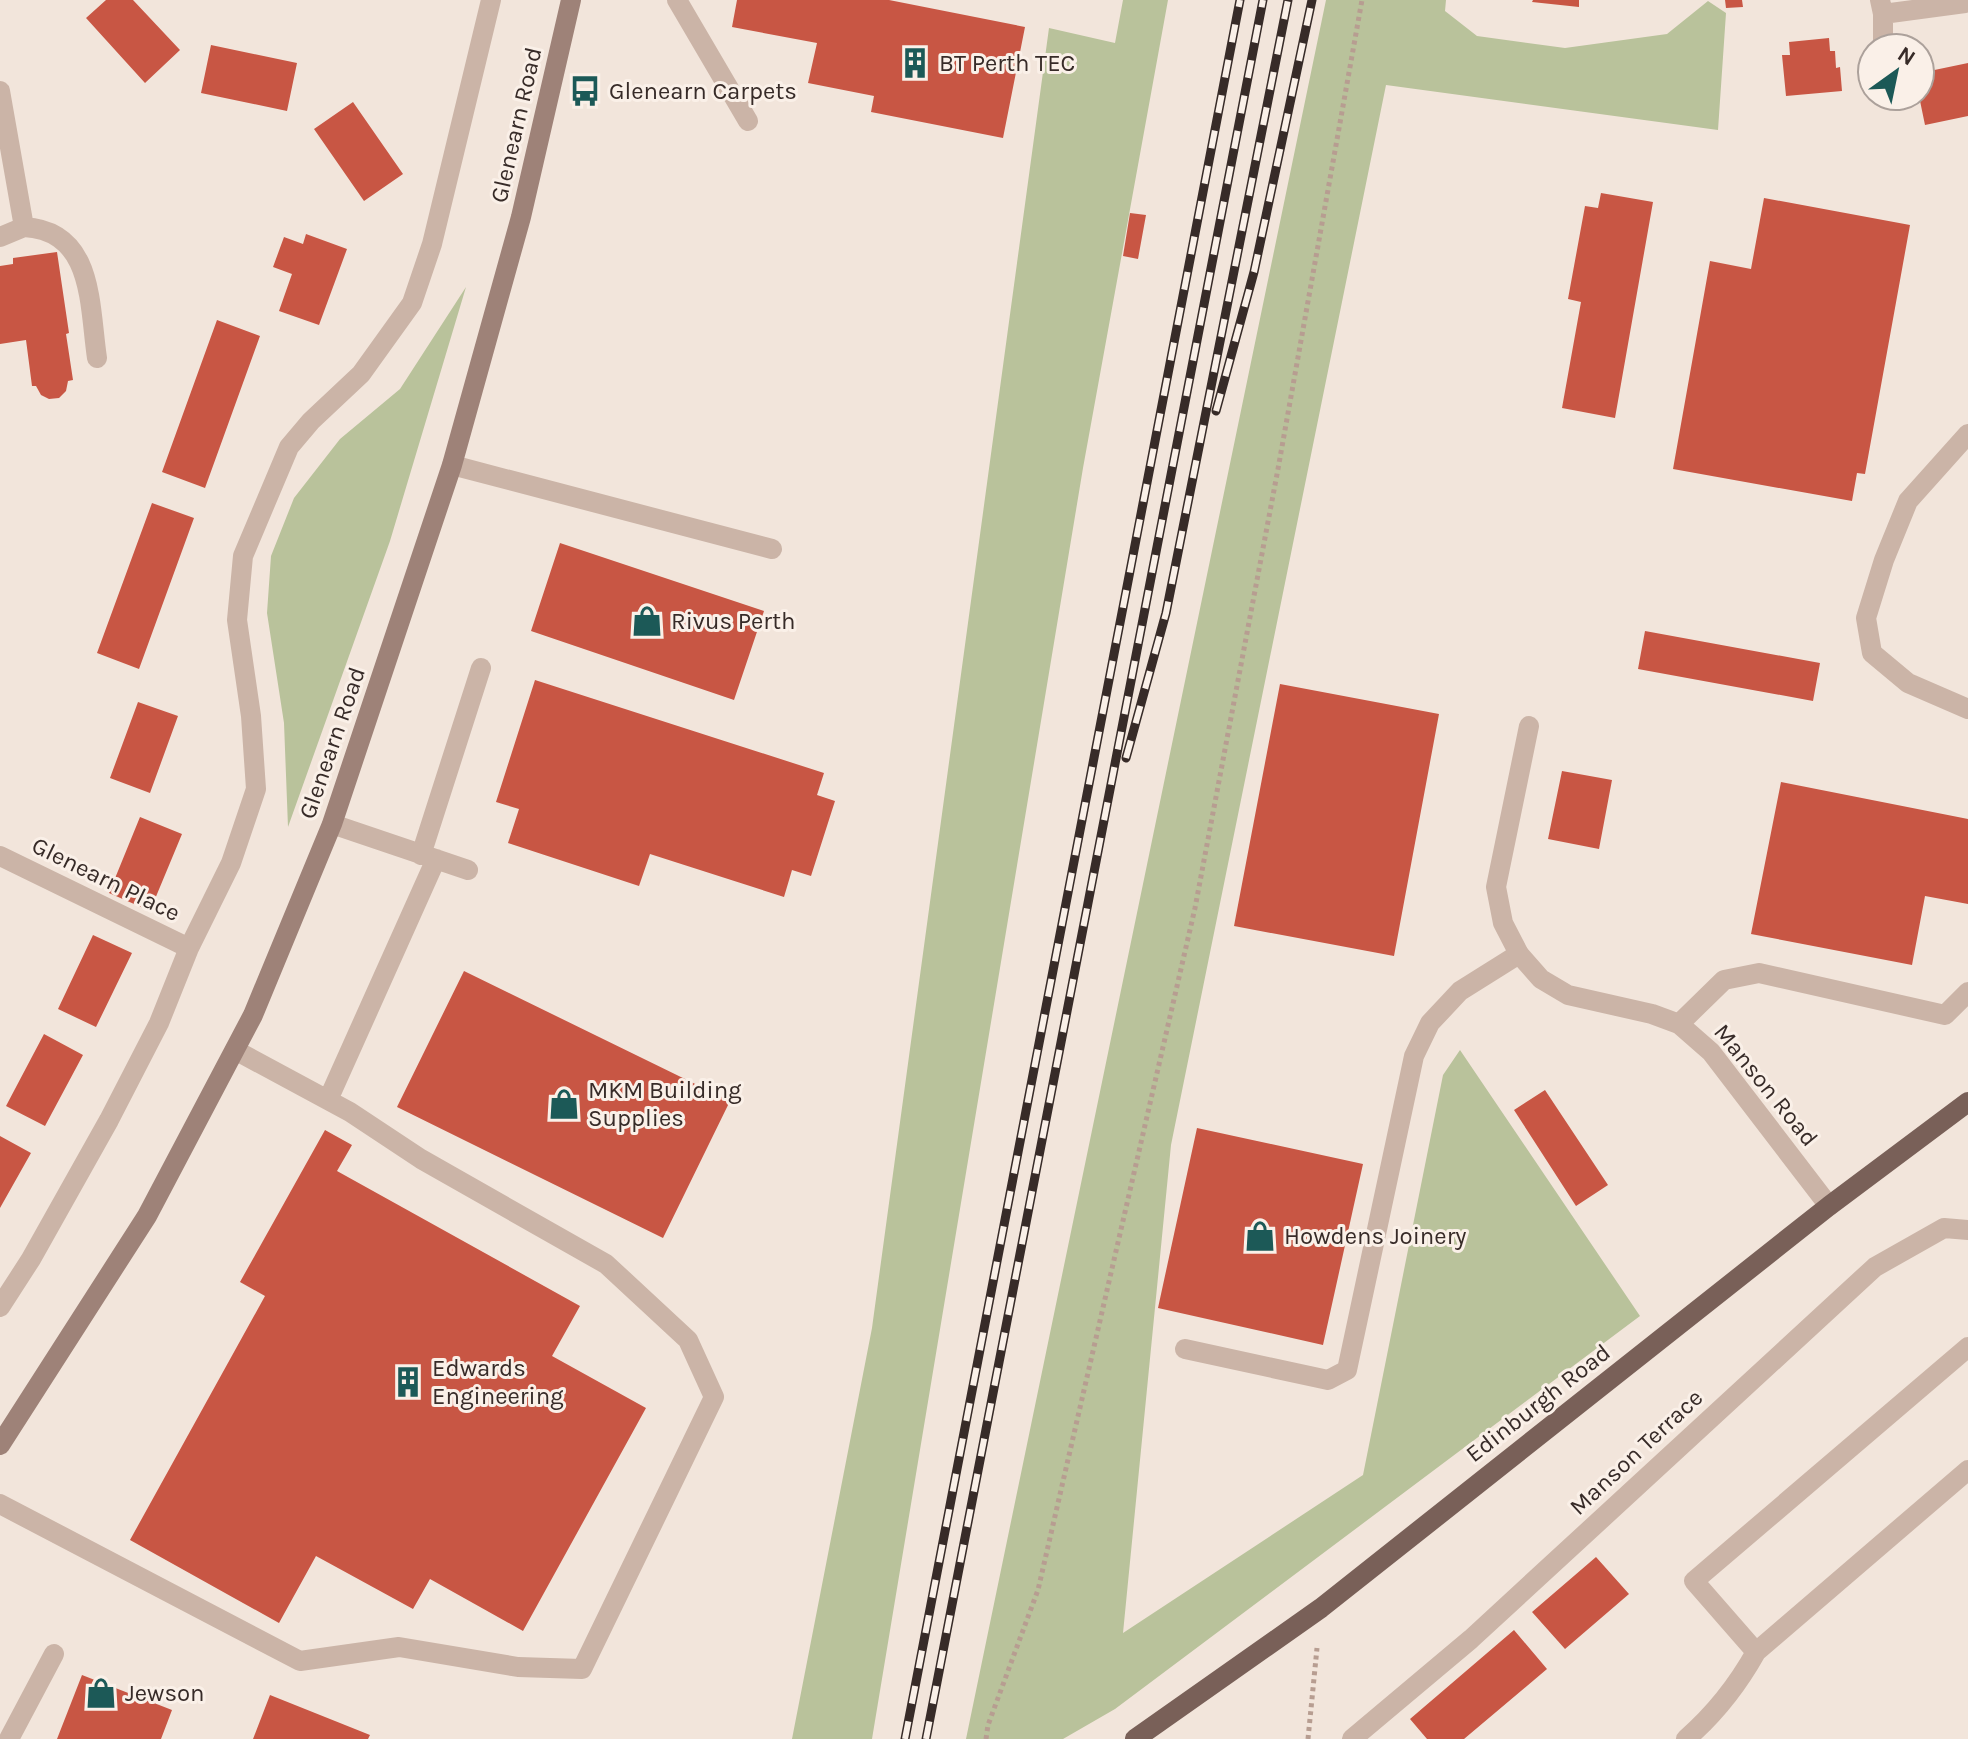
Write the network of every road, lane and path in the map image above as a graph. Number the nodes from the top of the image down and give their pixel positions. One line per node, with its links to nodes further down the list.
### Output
1 (571, 0): 14 (street, Glenearn Road)
2 (677, 0): 9 (street)
3 (1362, 0): 42 (path)
4 (487, 1): 23 (street)
5 (1965, 3): 6 (street)
6 (1882, 7): 7 (street)
7 (1883, 32)
8 (0, 91): 10 (street)
9 (748, 121)
10 (24, 227): 11 (street); 12 (street)
11 (0, 237)
12 (97, 358)
13 (1968, 434): 17 (street)
14 (452, 465): 15 (street); 19 (street, Glenearn Road)
15 (772, 549)
16 (481, 668): 21 (street)
17 (1968, 709)
18 (1529, 726): 24 (street, Manson Road)
19 (332, 824): 21 (street); 27 (street, Glenearn Road)
20 (0, 856): 23 (street, Glenearn Place)
21 (428, 857): 22 (street); 28 (street)
22 (468, 870)
23 (189, 948): 32 (street)
24 (1519, 954): 26 (street, Manson Road); 34 (street)
25 (1968, 992): 26 (street)
26 (1679, 1024): 30 (street, Manson Road)
27 (235, 1050): 28 (street); 35 (street, Glenearn Road)
28 (328, 1100): 37 (street)
29 (1968, 1102): 30 (main road, Edinburgh Road)
30 (1829, 1206): 38 (main road, Edinburgh Road)
31 (1968, 1230): 45 (street, Manson Terrace)
32 (0, 1307)
33 (1968, 1347): 39 (street)
34 (1185, 1349)
35 (0, 1445)
36 (1968, 1470): 39 (street)
37 (0, 1504)
38 (1321, 1608): 43 (main road, Edinburgh Road); 44 (path)
39 (1756, 1652): 46 (street)
40 (54, 1654): 41 (street)
41 (9, 1739)
42 (986, 1739)
43 (1135, 1739)
44 (1308, 1739)
45 (1352, 1739)
46 (1686, 1739)

